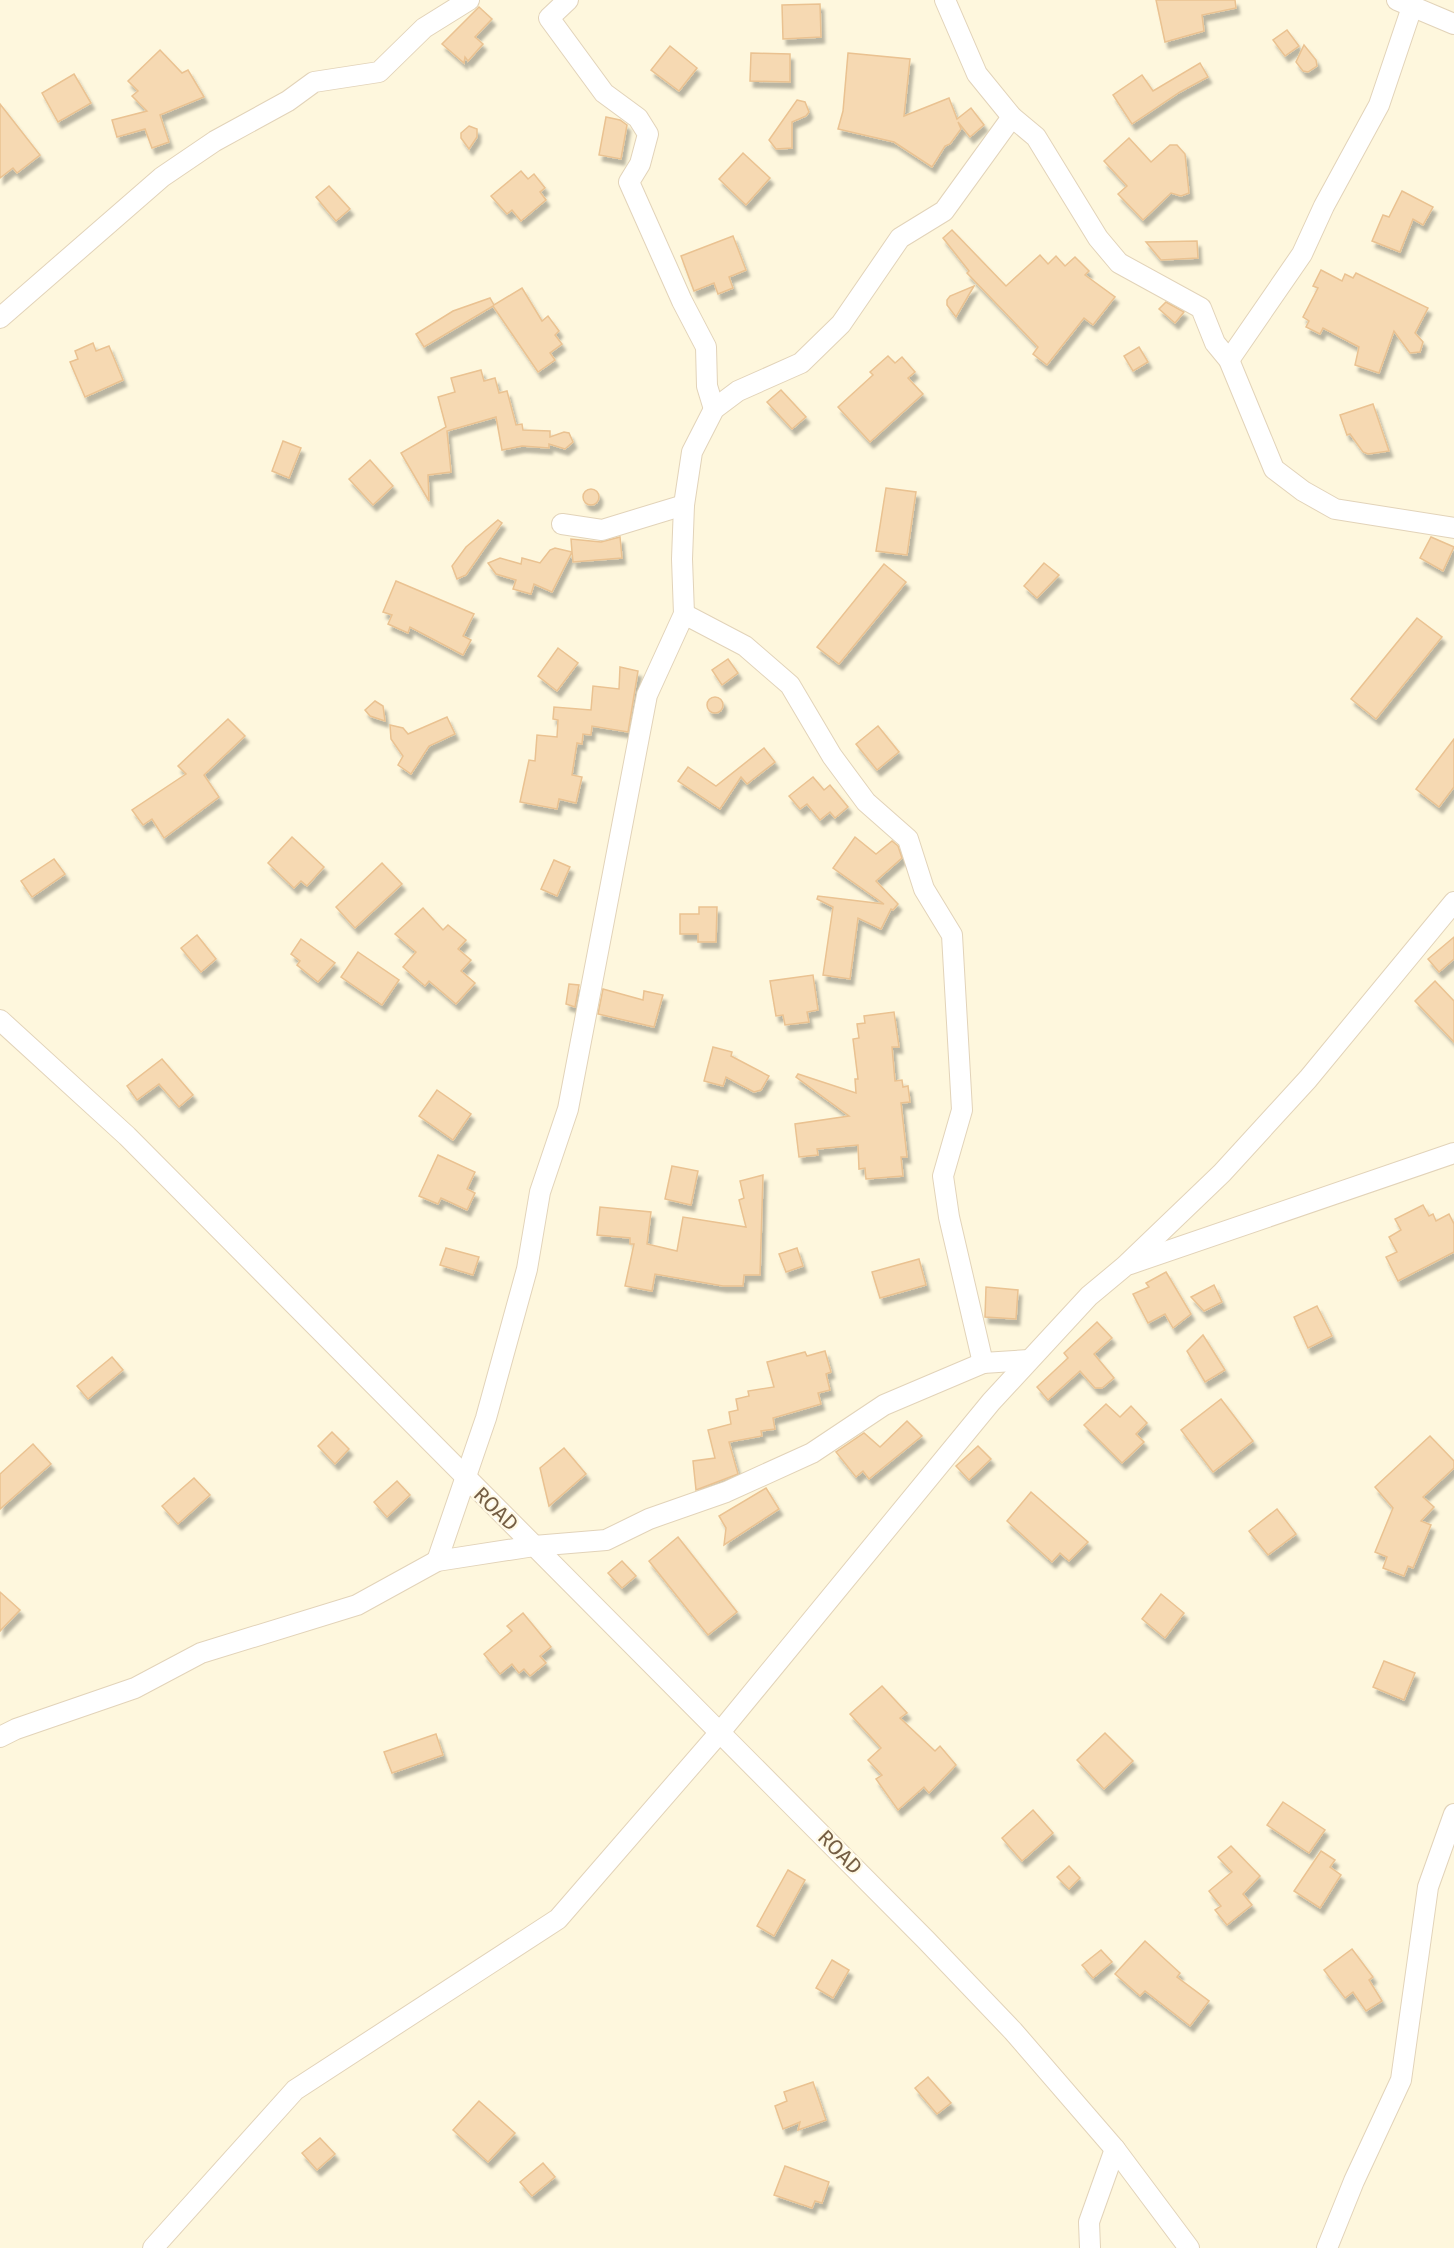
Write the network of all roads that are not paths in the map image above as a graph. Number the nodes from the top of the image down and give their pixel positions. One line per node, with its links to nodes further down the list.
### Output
1 (469, 0): 8 (street)
2 (568, 0): 5 (street)
3 (945, 0): 7 (street)
4 (1404, 4): 6 (street); 9 (street)
5 (546, 9): 10 (street)
6 (1454, 24)
7 (1012, 117): 9 (street); 10 (street)
8 (0, 318)
9 (1229, 360): 13 (street)
10 (714, 409): 11 (street)
11 (684, 505): 12 (street); 14 (street)
12 (562, 524)
13 (1454, 528)
14 (684, 614): 20 (street); 21 (street)
15 (1454, 902): 18 (street)
16 (0, 1020): 21 (street, ROAD)
17 (1454, 1153): 18 (street)
18 (1125, 1266): 19 (street)
19 (1029, 1360): 20 (street); 24 (street)
20 (983, 1363): 22 (street)
21 (466, 1480): 22 (street, ROAD); 23 (street)
22 (534, 1546): 23 (street); 24 (street, ROAD)
23 (437, 1561): 25 (street)
24 (721, 1731): 27 (street, ROAD); 28 (street)
25 (0, 1737)
26 (1454, 1814): 31 (street)
27 (1115, 2149): 29 (street); 30 (street, ROAD)
28 (153, 2248)
29 (1090, 2248)
30 (1189, 2248)
31 (1327, 2248)

